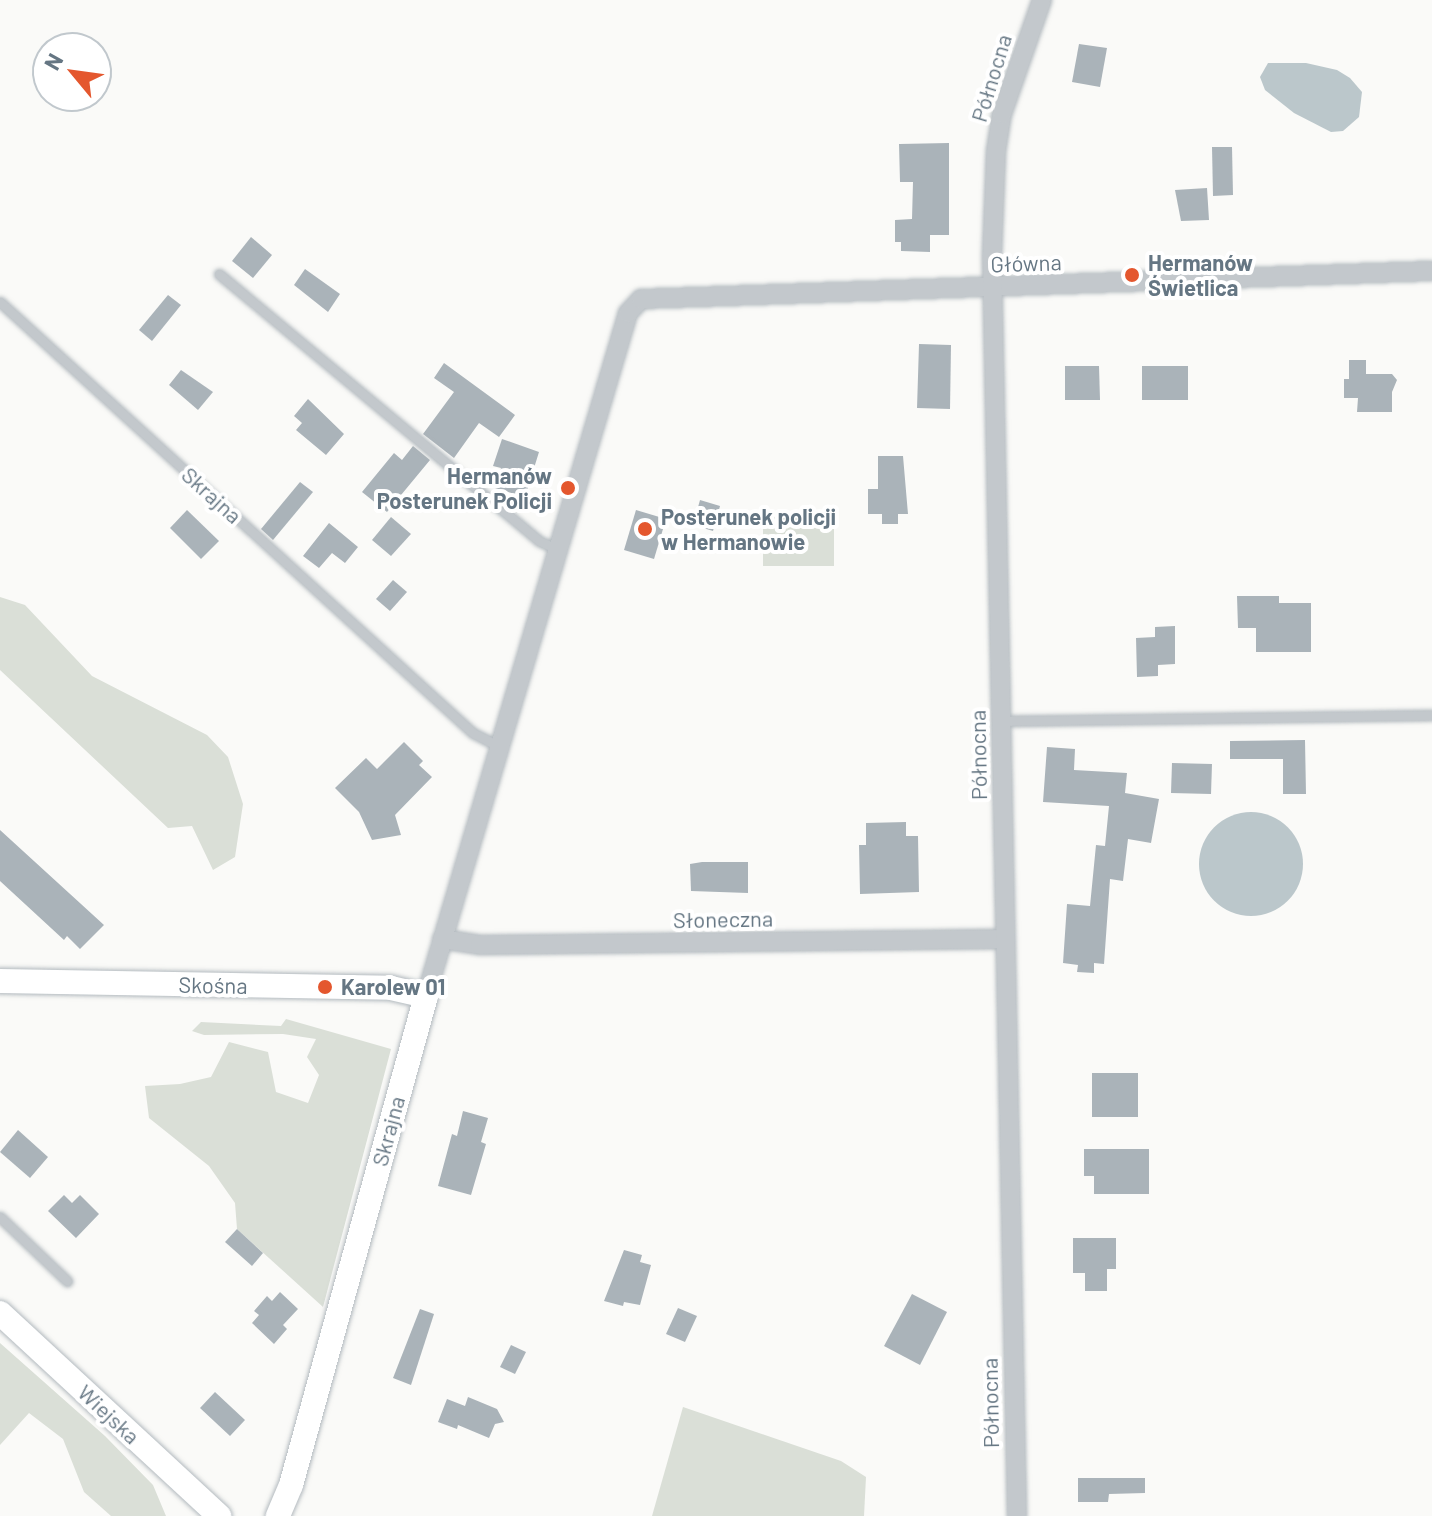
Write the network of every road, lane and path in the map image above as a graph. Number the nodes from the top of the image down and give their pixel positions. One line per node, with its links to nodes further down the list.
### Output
1 (1042, 0): 4 (street, Północna)
2 (1432, 271): 4 (street, Główna)
3 (219, 274): 7 (lane)
4 (993, 288): 6 (street, Główna); 9 (street, Północna)
5 (0, 302): 10 (lane, Skrajna)
6 (628, 313): 7 (street, Skrajna)
7 (559, 550): 10 (street, Skrajna)
8 (1432, 715): 9 (lane)
9 (1001, 721): 12 (street, Północna)
10 (500, 747): 11 (street, Skrajna)
11 (442, 939): 12 (street, Słoneczna); 14 (street, Skrajna)
12 (1005, 939): 20 (street, Północna)
13 (0, 981): 14 (street, Skośna)
14 (426, 996): 19 (street, Skrajna)
15 (0, 1217): 16 (lane)
16 (67, 1281)
17 (0, 1313): 18 (street, Wiejska)
18 (219, 1516)
19 (278, 1516)
20 (1017, 1516)

